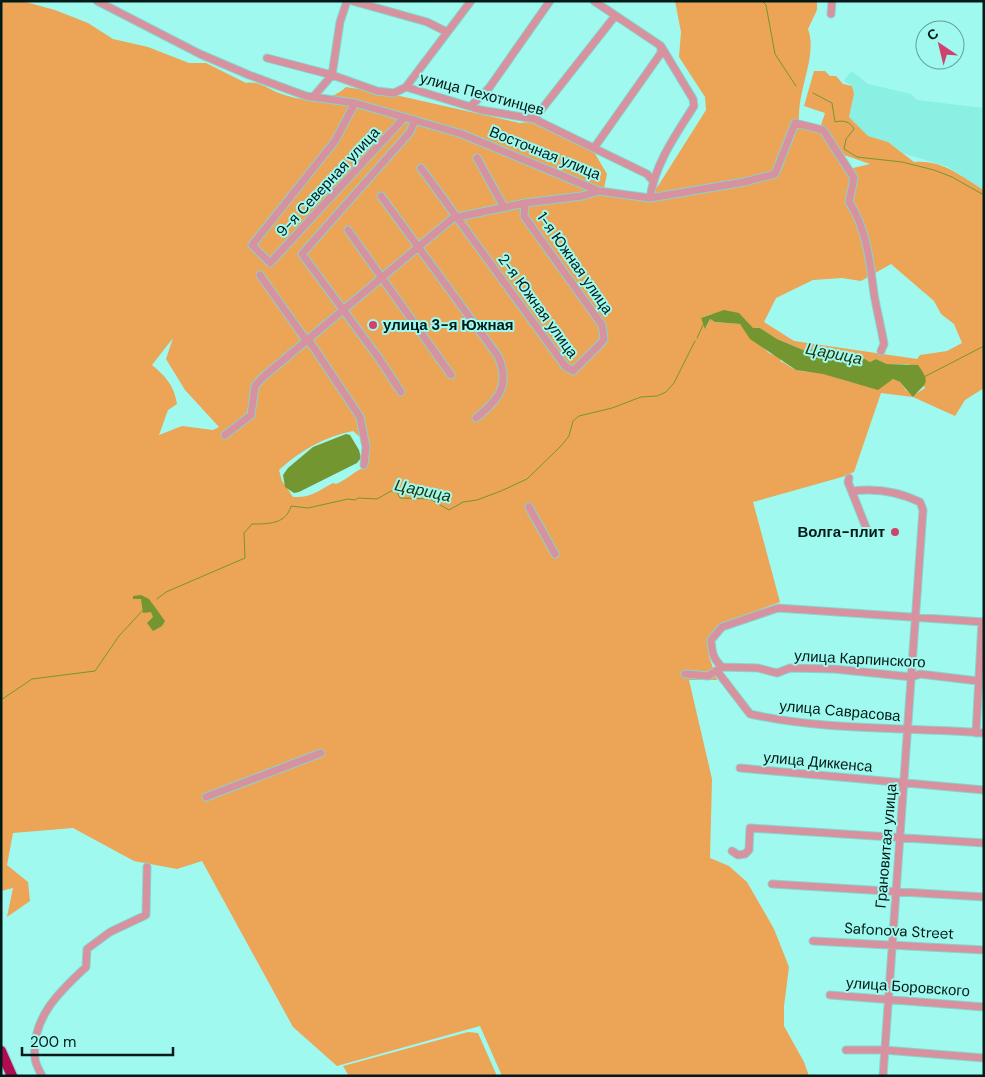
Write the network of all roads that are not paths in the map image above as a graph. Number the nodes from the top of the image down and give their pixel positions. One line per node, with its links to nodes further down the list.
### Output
1 (97, 1): 16 (street, Восточная улица)
2 (347, 1): 14 (street)
3 (352, 1): 11 (street)
4 (471, 1): 11 (street)
5 (550, 1): 18 (street)
6 (594, 1): 8 (street)
7 (832, 1): 9 (street)
8 (603, 3): 10 (street)
9 (831, 14)
10 (616, 16): 12 (street); 20 (street)
11 (447, 32): 15 (street)
12 (661, 46): 22 (street); 25 (street)
13 (267, 58): 14 (street, улица Пехотинцев)
14 (332, 74): 15 (street, улица Пехотинцев); 16 (street)
15 (406, 87): 18 (street, улица Пехотинцев)
16 (314, 96): 17 (street, Восточная улица)
17 (355, 103): 19 (street, Восточная улица); 19 (street, 9-я Северная улица)
18 (471, 106): 20 (street, улица Пехотинцев)
19 (404, 118): 21 (street, Восточная улица)
20 (534, 119): 22 (street, улица Пехотинцев)
21 (415, 120): 26 (street, Восточная улица); 36 (street)
22 (594, 148): 25 (street, улица Пехотинцев)
23 (477, 158): 30 (street)
24 (422, 168): 31 (street)
25 (653, 181): 28 (street)
26 (599, 191): 28 (street, Восточная улица); 29 (street)
27 (381, 196): 33 (street)
28 (650, 198): 39 (street, Восточная улица)
29 (525, 203): 30 (street); 37 (street, 1-я Южная улица)
30 (504, 207): 31 (street)
31 (456, 217): 33 (street); 37 (street, 2-я Южная улица)
32 (348, 230): 35 (street)
33 (417, 247): 35 (street); 42 (street)
34 (260, 275): 38 (street)
35 (382, 278): 36 (street); 40 (street)
36 (343, 309): 38 (street); 41 (street)
37 (604, 338)
38 (306, 340): 43 (street); 44 (street)
39 (881, 351)
40 (451, 376)
41 (401, 392)
42 (476, 418)
43 (225, 435)
44 (364, 465)
45 (849, 478): 46 (street)
46 (853, 491): 48 (street); 50 (street, Грановитая улица)
47 (529, 507): 49 (street)
48 (869, 535)
49 (555, 554)
50 (916, 617): 51 (street); 52 (street, улица Саврасова); 54 (street, Грановитая улица)
51 (983, 622): 55 (street)
52 (719, 669): 53 (street, улица Карпинского); 54 (street, улица Карпинского); 56 (street, улица Саврасова)
53 (685, 674)
54 (912, 677): 55 (street, улица Карпинского); 56 (street, Грановитая улица)
55 (978, 681): 57 (street)
56 (908, 731): 57 (street, улица Саврасова); 61 (street, Грановитая улица)
57 (976, 733): 58 (street, улица Саврасова)
58 (984, 733)
59 (321, 753): 63 (street)
60 (740, 768): 61 (street, улица Диккенса)
61 (905, 784): 62 (street, улица Диккенса); 64 (street, Грановитая улица)
62 (984, 790)
63 (206, 797)
64 (900, 838): 65 (street); 66 (street); 69 (street, Грановитая улица)
65 (984, 843)
66 (732, 851)
67 (147, 867): 82 (street)
68 (772, 884): 69 (street)
69 (896, 892): 70 (street); 72 (street, Грановитая улица)
70 (984, 897)
71 (813, 941): 72 (street, Safonova Street)
72 (893, 944): 73 (street, Safonova Street); 75 (street, Грановитая улица)
73 (984, 950)
74 (830, 995): 75 (street, улица Боровского)
75 (888, 999): 76 (street, улица Боровского); 79 (street, Грановитая улица)
76 (984, 1007)
77 (1, 1050): 81 (highway)
78 (846, 1050): 79 (street)
79 (884, 1050): 80 (street); 83 (street, Грановитая улица)
80 (984, 1058)
81 (12, 1076)
82 (42, 1076)
83 (883, 1076)

